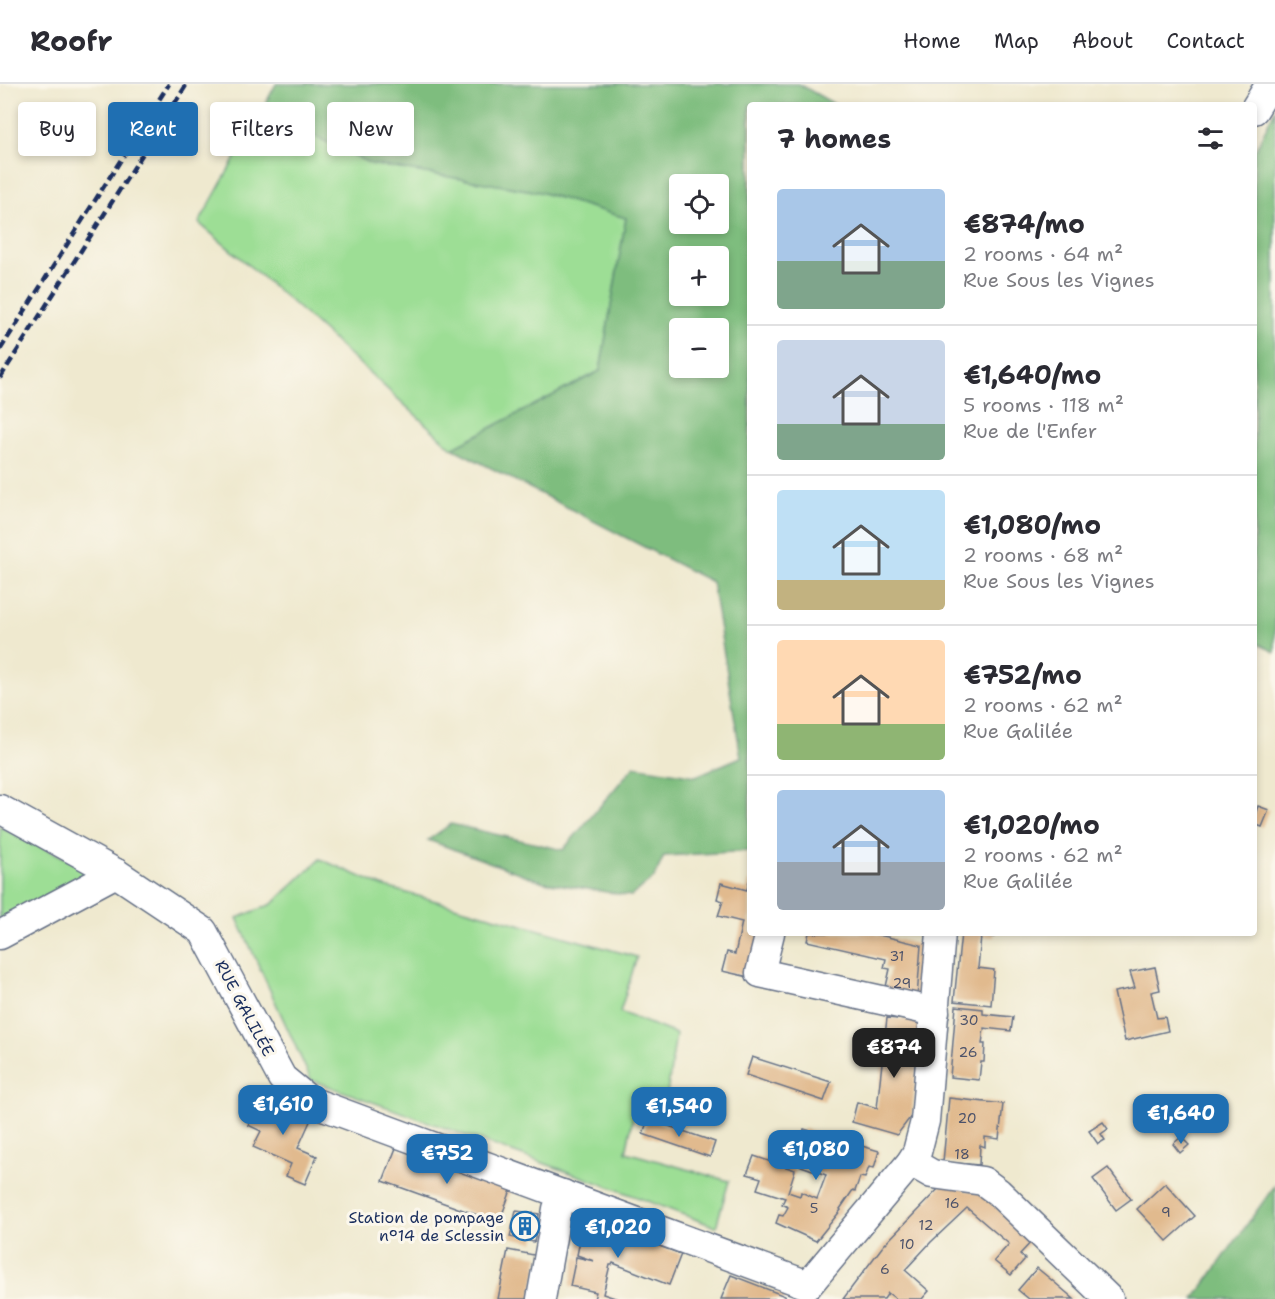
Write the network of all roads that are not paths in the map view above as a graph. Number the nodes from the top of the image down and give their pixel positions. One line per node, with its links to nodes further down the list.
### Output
1 (1270, 84): 2 (street)
2 (1257, 105)
3 (0, 809): 4 (street, RUE GALILÉE)
4 (116, 873): 5 (street); 10 (street, RUE GALILÉE)
5 (0, 935)
6 (769, 936): 8 (street)
7 (942, 936): 8 (street)
8 (935, 1012): 9 (street)
9 (911, 1162): 11 (street); 13 (street)
10 (563, 1194): 11 (street, RUE GALILÉE); 12 (street)
11 (810, 1292)
12 (541, 1299)
13 (1109, 1299)

